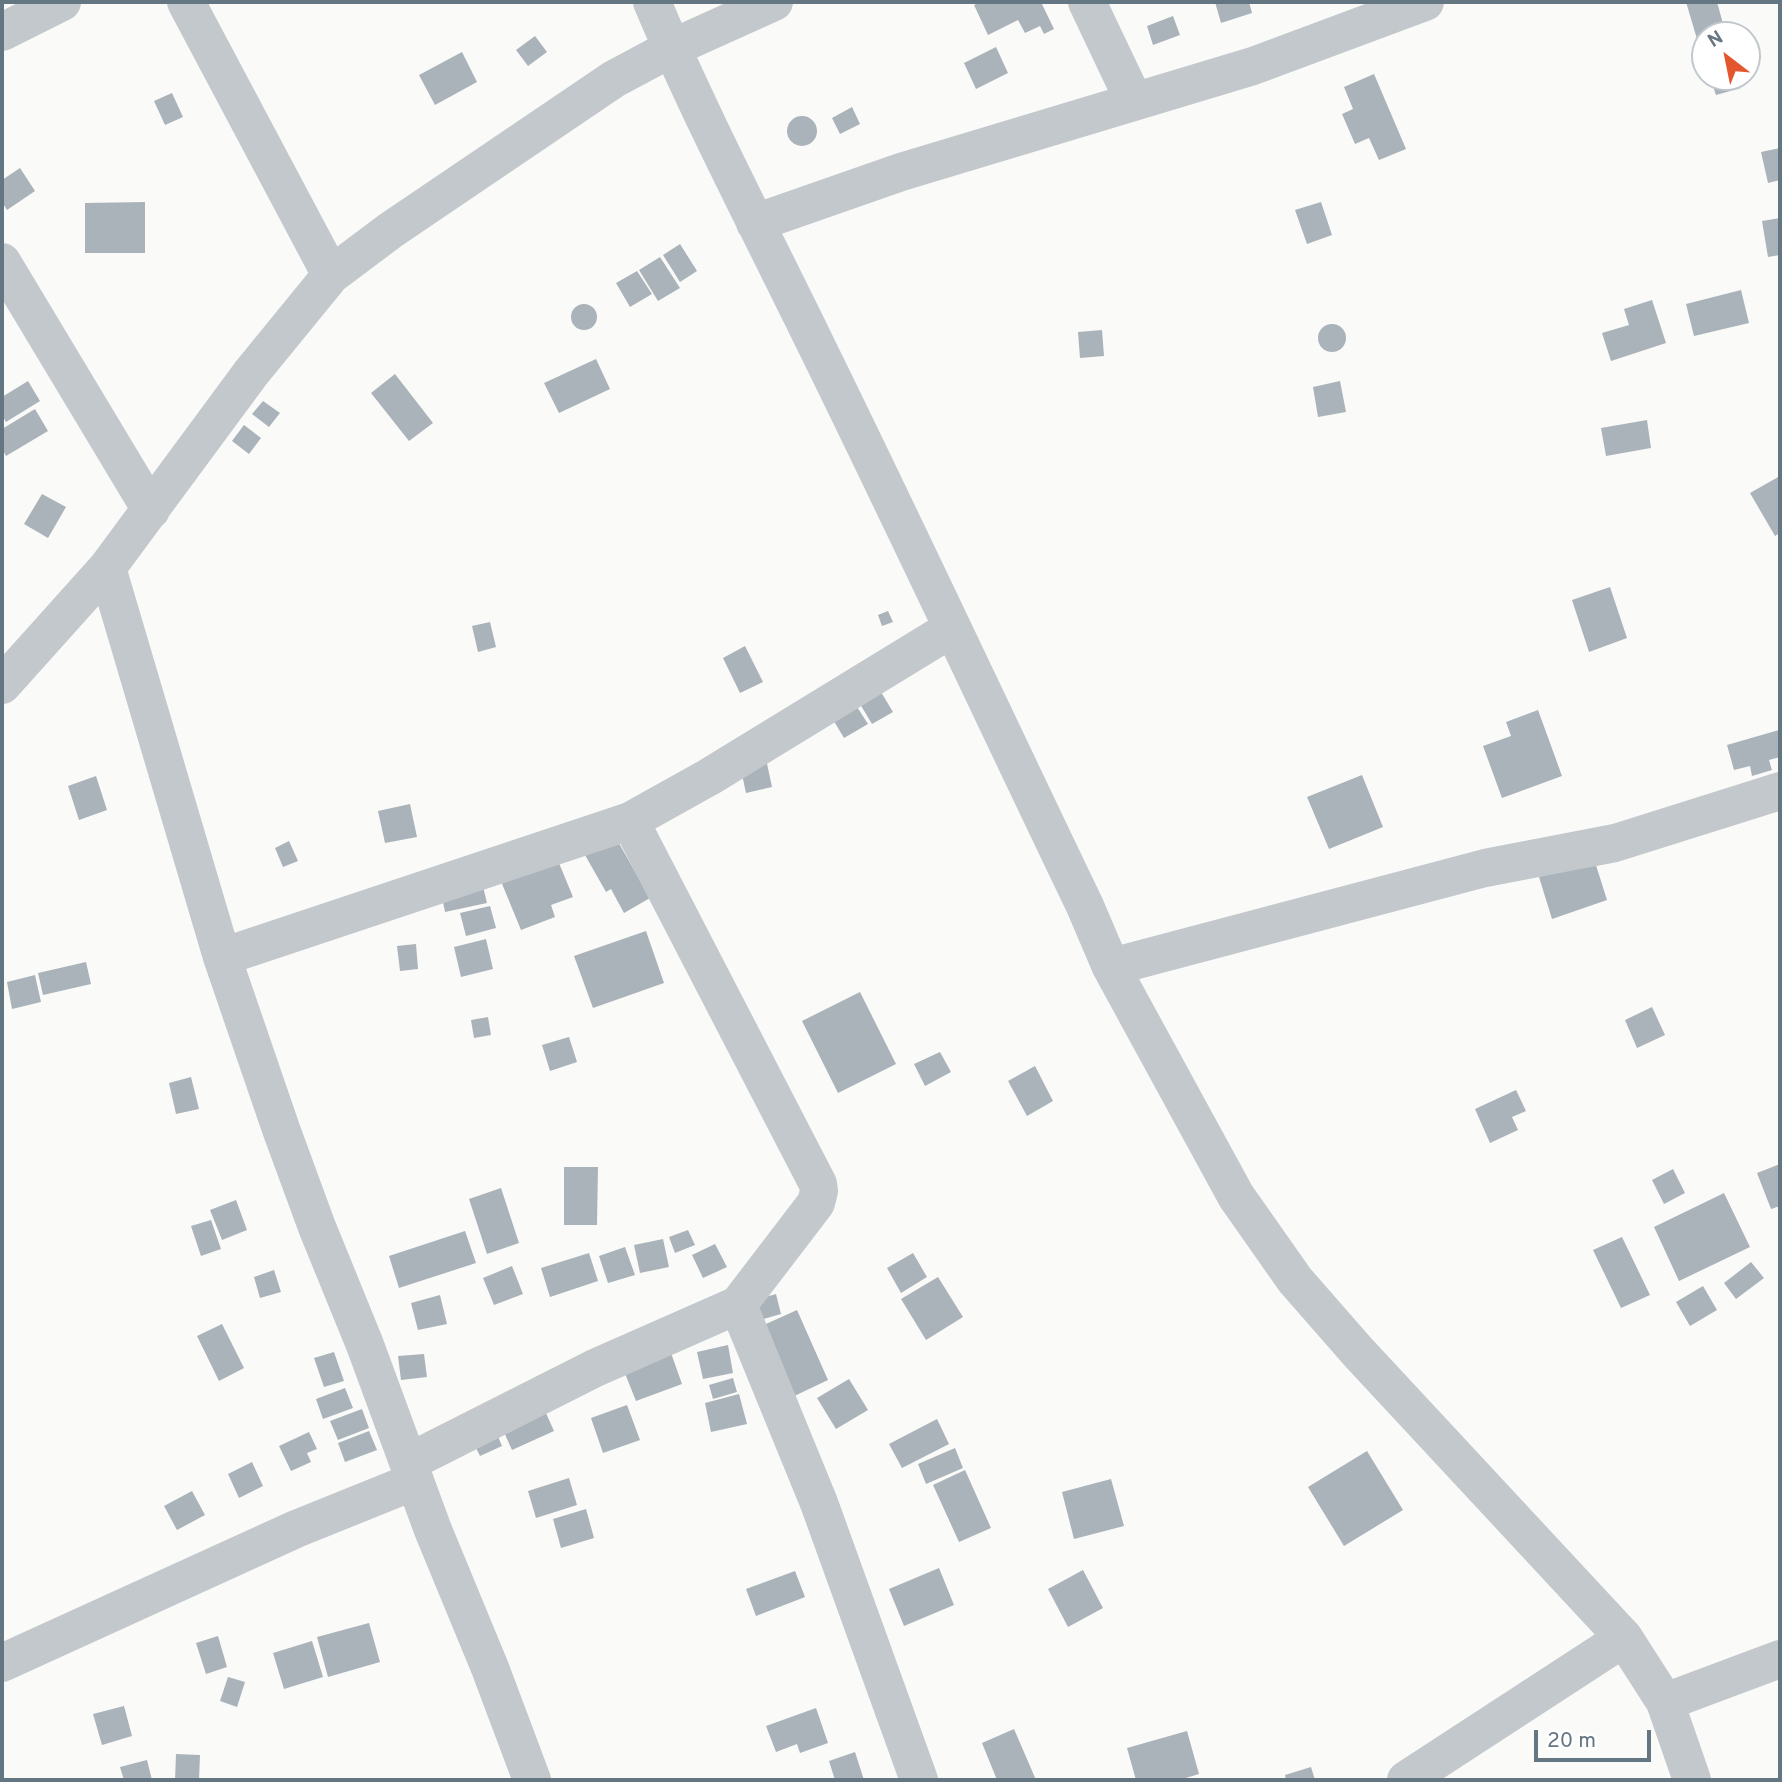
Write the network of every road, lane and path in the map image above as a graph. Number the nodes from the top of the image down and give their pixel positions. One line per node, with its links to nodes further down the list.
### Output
1 (62, 2): 7 (street)
2 (186, 2): 12 (street)
3 (652, 2): 8 (street)
4 (774, 2): 8 (street)
5 (1087, 2): 9 (street)
6 (1425, 2): 9 (street)
7 (2, 32)
8 (672, 48): 10 (street); 12 (street)
9 (1134, 101): 10 (street)
10 (755, 223): 15 (street)
11 (2, 262): 13 (street)
12 (331, 275): 13 (street)
13 (151, 510): 14 (street)
14 (107, 568): 16 (street); 19 (street)
15 (951, 629): 18 (street); 20 (street)
16 (2, 685)
17 (1780, 791): 20 (street)
18 (630, 821): 19 (street); 21 (street)
19 (222, 957): 22 (street)
20 (1111, 967): 23 (street)
21 (738, 1305): 22 (street); 28 (street)
22 (412, 1471): 25 (street); 27 (street)
23 (1624, 1638): 26 (street); 29 (street)
24 (1780, 1659): 26 (street)
25 (2, 1662)
26 (1665, 1702): 30 (street)
27 (532, 1780)
28 (919, 1780)
29 (1406, 1780)
30 (1692, 1780)

